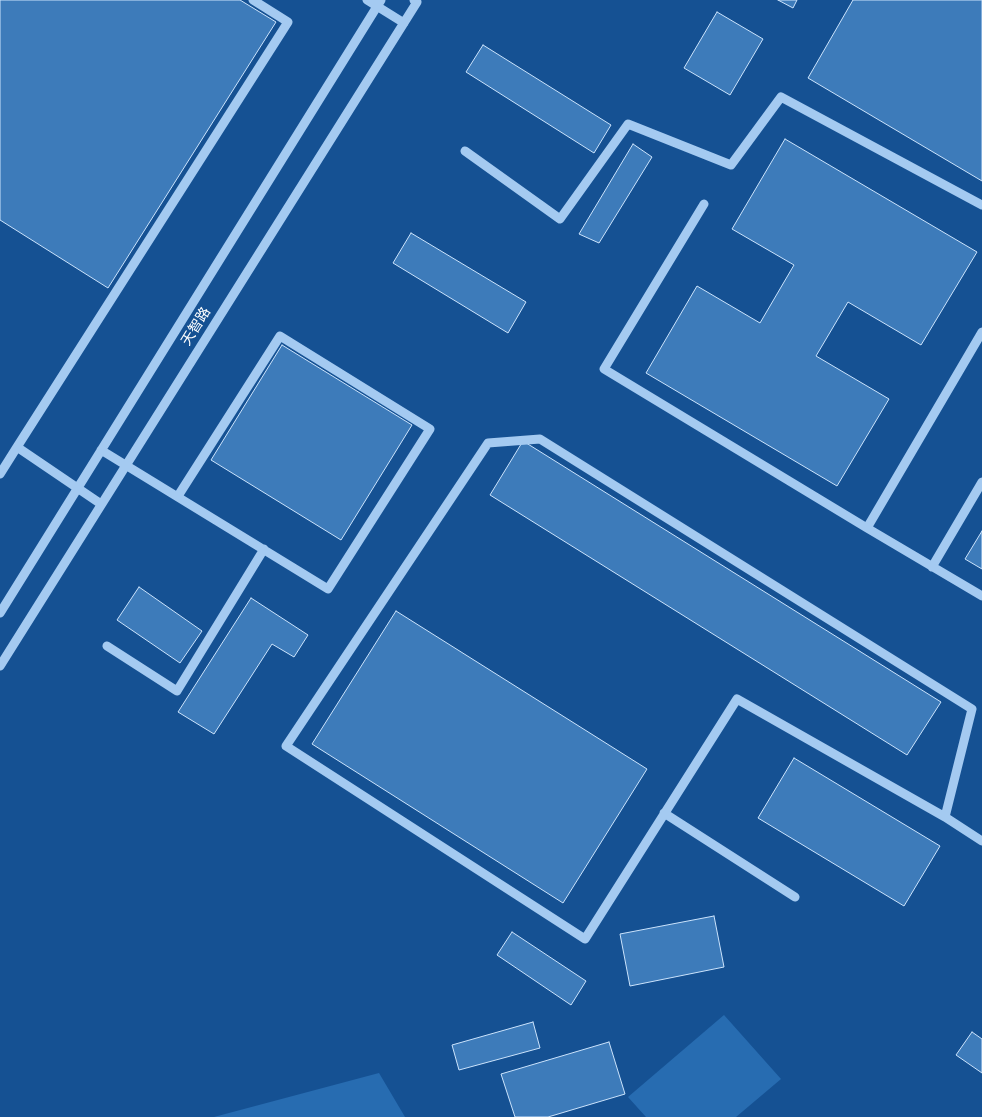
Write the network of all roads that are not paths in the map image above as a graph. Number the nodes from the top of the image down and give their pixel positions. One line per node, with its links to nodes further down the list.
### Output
1 (253, 0): 10 (street)
2 (367, 0): 4 (street)
3 (416, 1): 5 (street, 天智路)
4 (379, 3): 5 (street); 11 (street, 天智路)
5 (404, 23): 12 (street, 天智路)
6 (465, 151): 8 (street)
7 (704, 204): 18 (street)
8 (982, 206)
9 (982, 332): 18 (street)
10 (17, 447): 13 (street); 15 (street)
11 (101, 450): 12 (street); 15 (street, 天智路)
12 (127, 464): 16 (street); 17 (street, 天智路)
13 (0, 474)
14 (982, 482): 20 (street)
15 (78, 488): 17 (street); 22 (street, 天智路)
16 (178, 496): 19 (street); 19 (street)
17 (101, 504): 24 (street, 天智路)
18 (867, 528): 20 (street)
19 (264, 549): 23 (street)
20 (932, 567): 21 (street)
21 (982, 596)
22 (0, 613)
23 (107, 646)
24 (0, 666)
25 (664, 813): 26 (street); 26 (street); 28 (street)
26 (945, 817): 27 (street)
27 (982, 841)
28 (795, 897)

